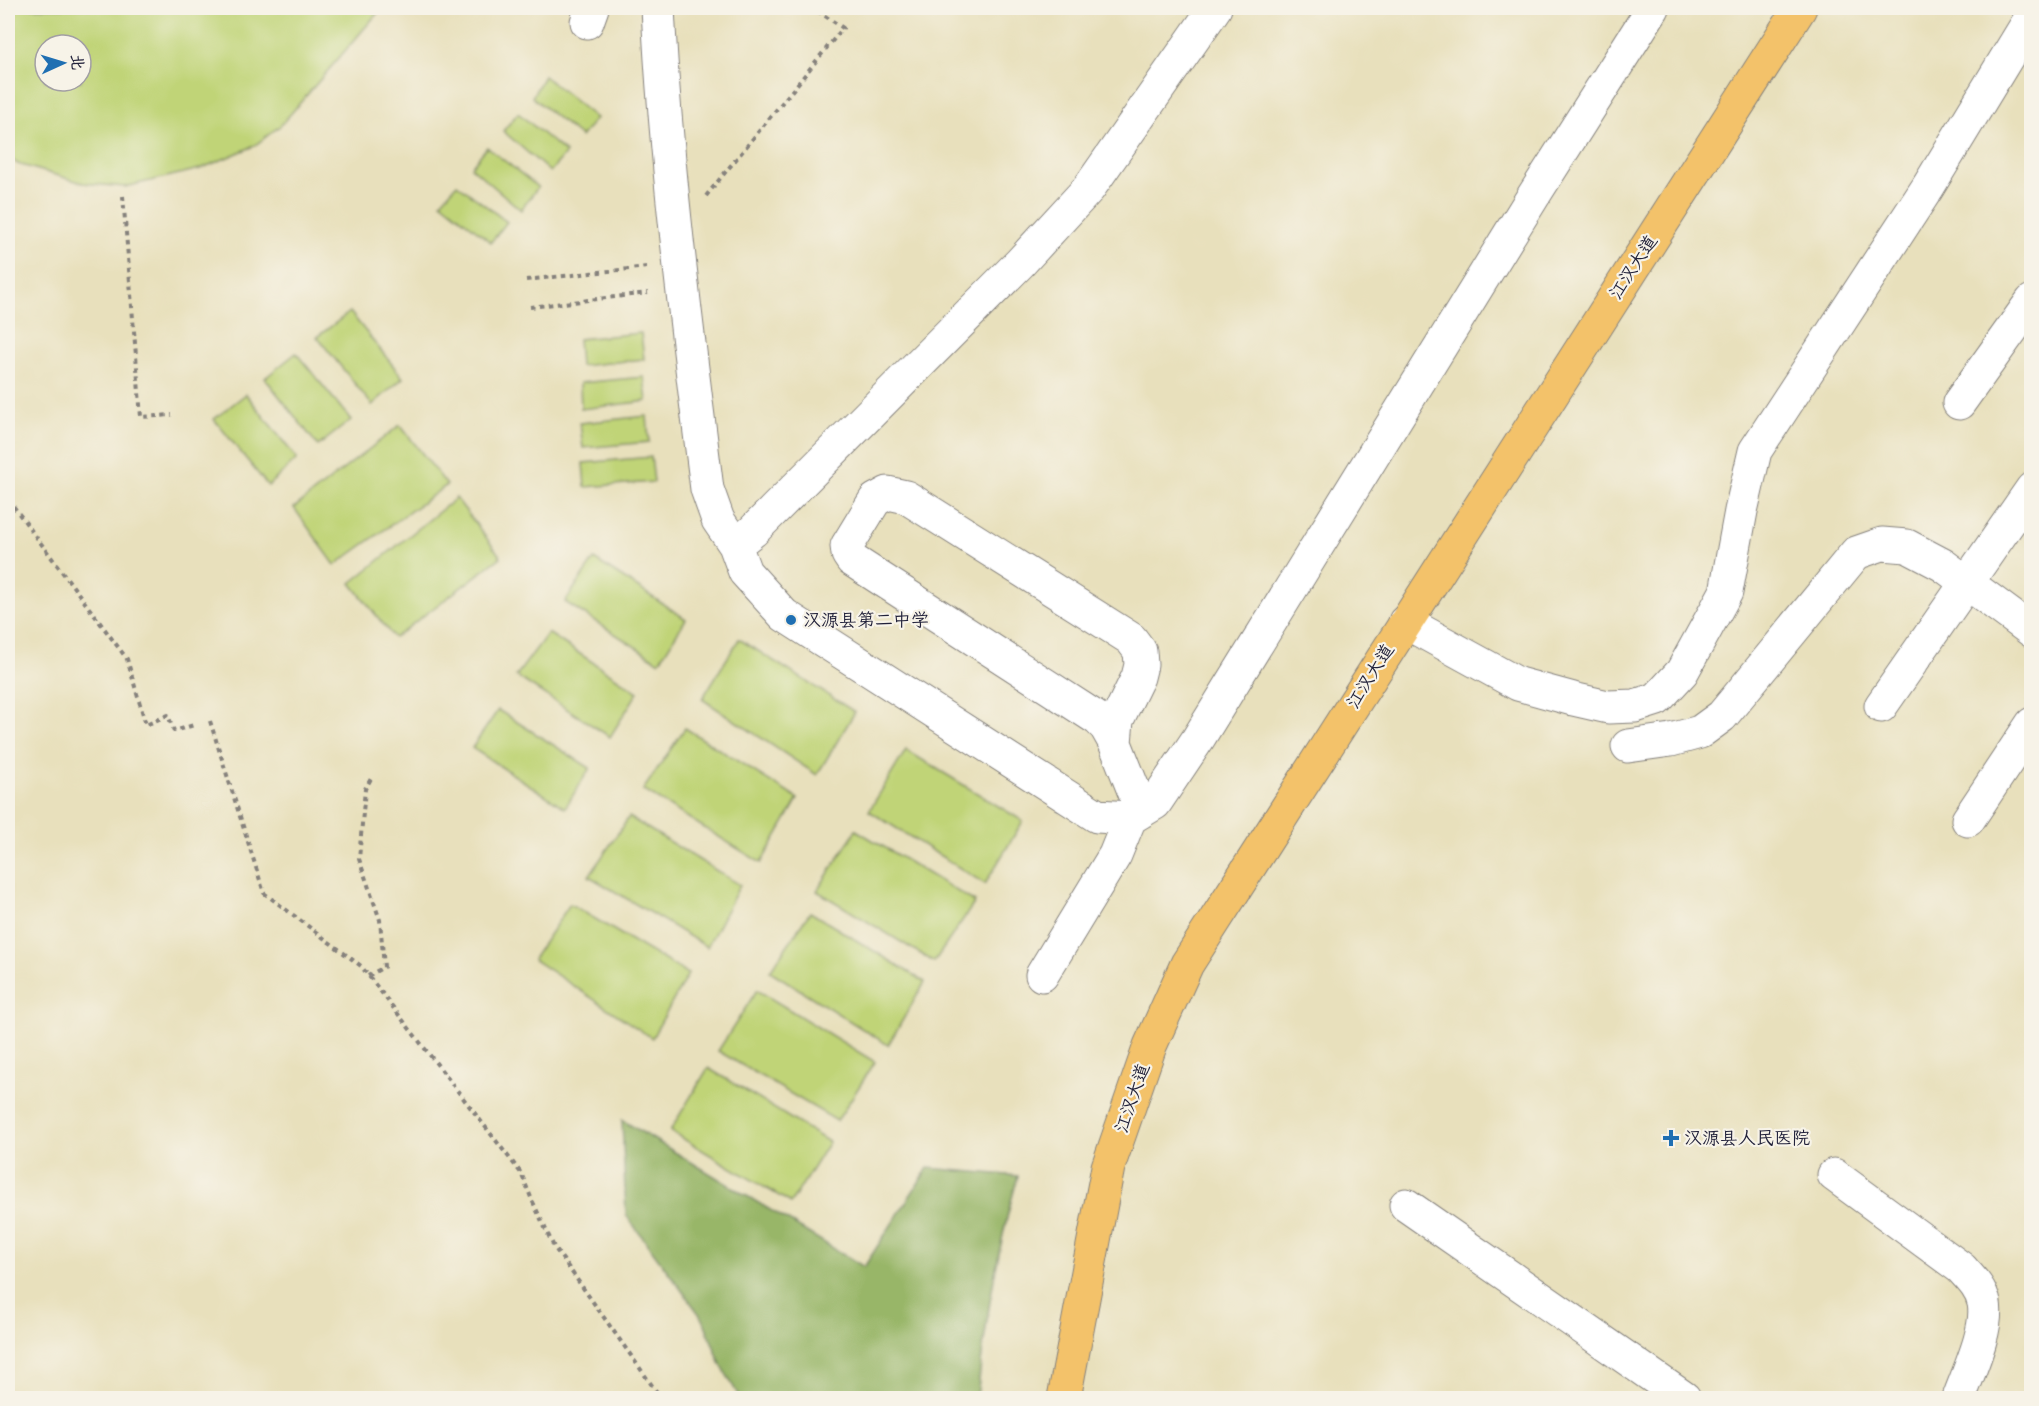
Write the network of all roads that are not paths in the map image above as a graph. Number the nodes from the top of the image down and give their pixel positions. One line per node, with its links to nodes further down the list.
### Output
1 (658, 8): 9 (street)
2 (1215, 8): 9 (street)
3 (1653, 8): 17 (street)
4 (1800, 8): 11 (main road, 江汉大道)
5 (2031, 16): 11 (street)
6 (2031, 301): 7 (street)
7 (1959, 403)
8 (2031, 489): 10 (street)
9 (735, 545): 17 (street)
10 (1966, 582): 12 (street); 13 (street); 16 (street)
11 (1405, 622): 22 (main road, 江汉大道)
12 (2031, 631)
13 (1881, 706)
14 (2031, 724): 18 (street)
15 (1115, 743): 15 (street); 17 (street)
16 (1628, 746)
17 (1136, 815): 19 (street)
18 (1968, 820)
19 (1042, 975)
20 (1834, 1175): 24 (street)
21 (1406, 1205): 23 (street)
22 (1064, 1398)
23 (1684, 1398)
24 (1959, 1398)

